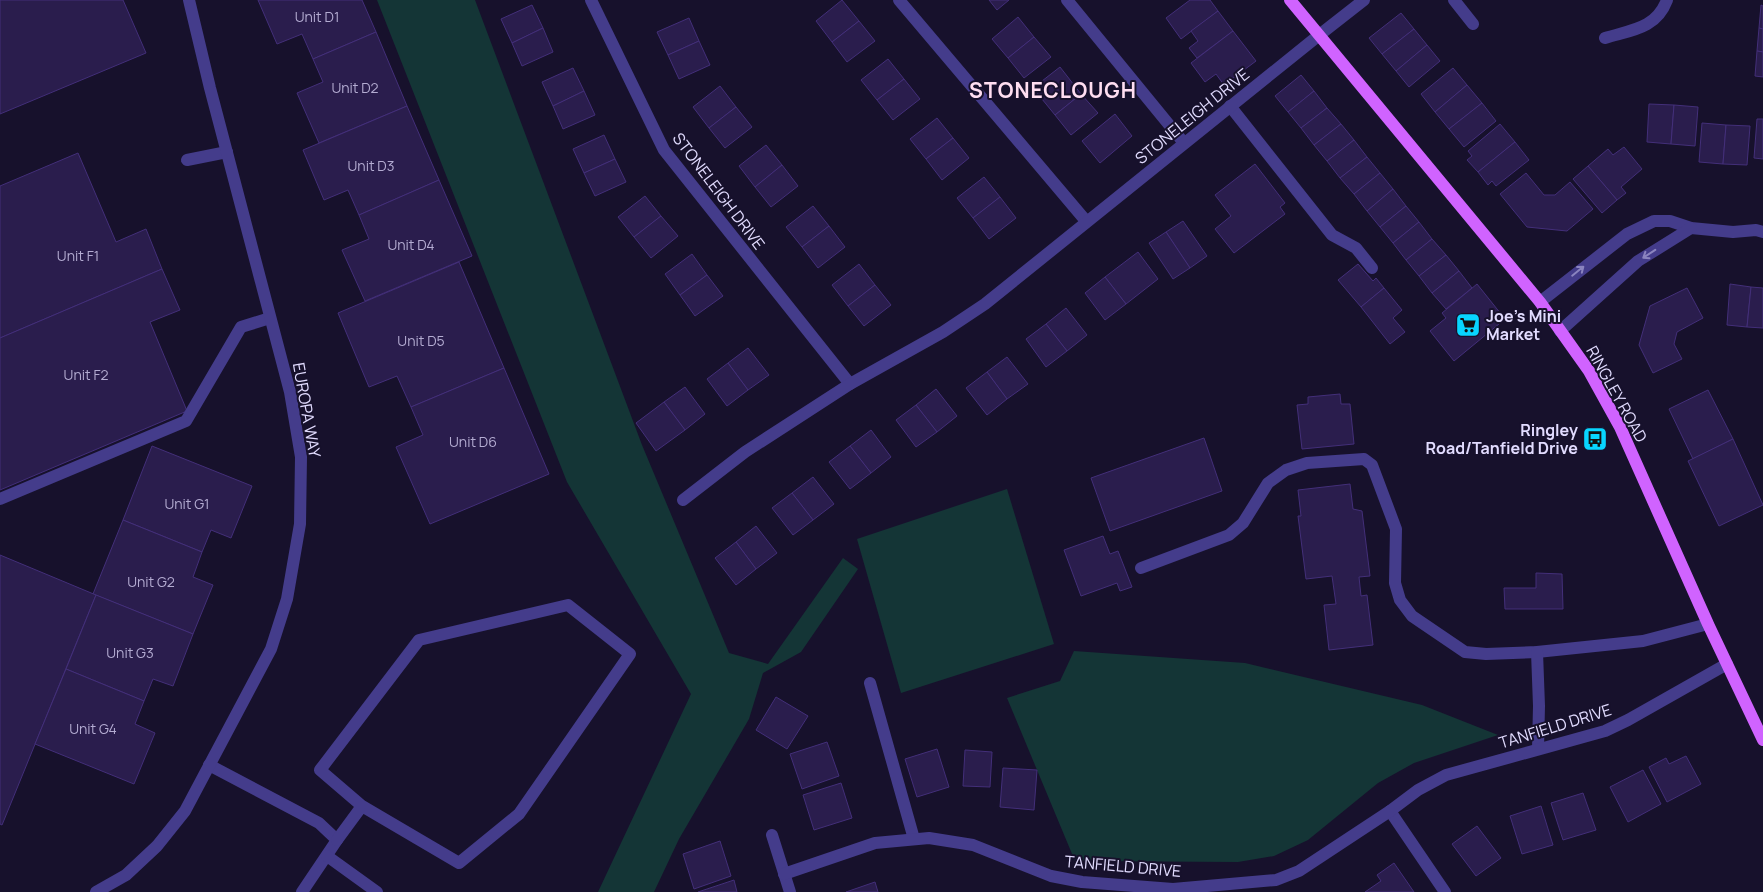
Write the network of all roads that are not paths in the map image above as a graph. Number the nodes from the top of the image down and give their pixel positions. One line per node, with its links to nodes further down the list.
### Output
1 (189, 0): 14 (street, EUROPA WAY)
2 (591, 0): 23 (street, STONELEIGH DRIVE)
3 (1067, 0): 13 (street)
4 (1290, 0): 10 (main road, RINGLEY ROAD)
5 (1364, 0): 10 (street, STONELEIGH DRIVE)
6 (1454, 0): 9 (street)
7 (1667, 0): 11 (street)
8 (906, 2): 16 (street)
9 (1473, 24)
10 (1318, 36): 12 (street, STONELEIGH DRIVE); 20 (main road, RINGLEY ROAD)
11 (1605, 38)
12 (1230, 106): 13 (street, STONELEIGH DRIVE); 19 (street)
13 (1184, 143): 16 (street, STONELEIGH DRIVE)
14 (227, 152): 15 (street); 21 (street, EUROPA WAY)
15 (187, 160)
16 (1086, 221): 23 (street, STONELEIGH DRIVE)
17 (1691, 228): 18 (street); 20 (street, one-way to 17); 22 (street, one-way to 22)
18 (1761, 229)
19 (1372, 268)
20 (1540, 302): 22 (main road, RINGLEY ROAD)
21 (270, 318): 24 (street); 33 (street, EUROPA WAY)
22 (1560, 331): 27 (main road, RINGLEY ROAD)
23 (850, 384): 25 (street, STONELEIGH DRIVE)
24 (0, 499)
25 (683, 500)
26 (1141, 568): 28 (street)
27 (1708, 624): 28 (street); 29 (main road, RINGLEY ROAD)
28 (1537, 652): 32 (street)
29 (1727, 664): 31 (main road, RINGLEY ROAD); 32 (street, TANFIELD DRIVE)
30 (870, 683): 37 (street)
31 (1763, 740)
32 (1538, 749): 35 (street, TANFIELD DRIVE)
33 (209, 765): 38 (street); 42 (street, EUROPA WAY)
34 (362, 806): 34 (street); 38 (street)
35 (1390, 811): 41 (street, TANFIELD DRIVE); 46 (street)
36 (772, 835): 40 (street)
37 (914, 839): 40 (street, TANFIELD DRIVE); 41 (street, TANFIELD DRIVE)
38 (338, 840): 39 (street)
39 (327, 856): 43 (street); 44 (street)
40 (784, 874): 45 (street)
41 (1174, 891)
42 (96, 892)
43 (302, 892)
44 (377, 892)
45 (790, 892)
46 (1445, 892)

